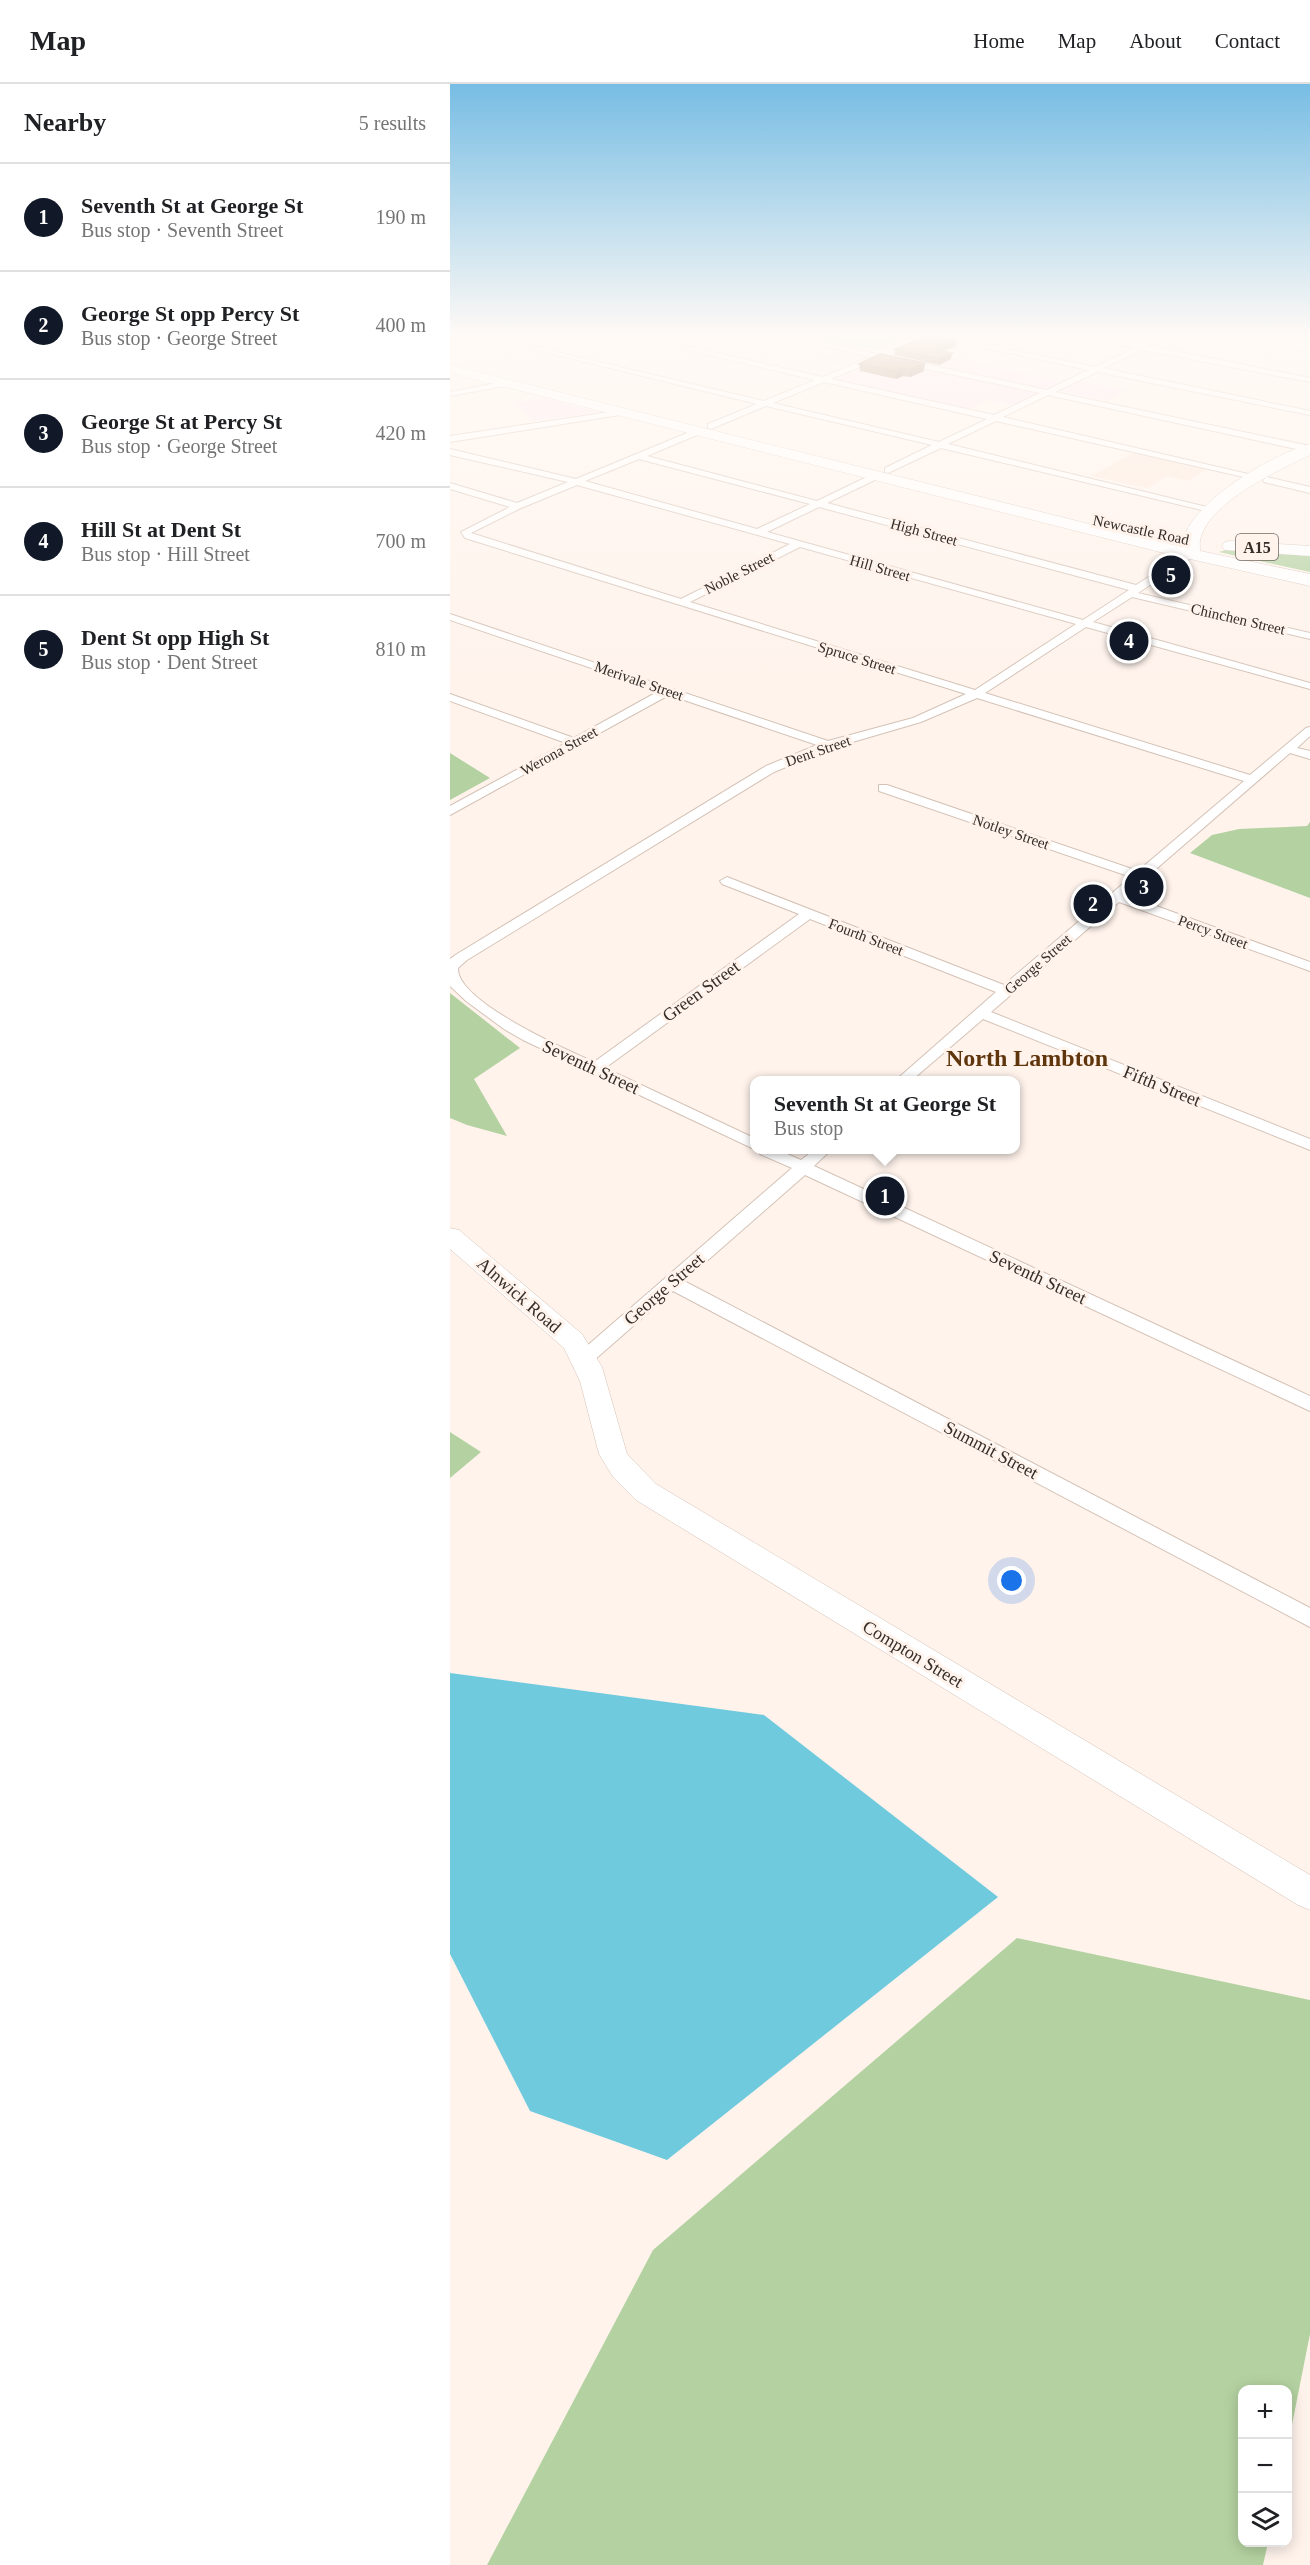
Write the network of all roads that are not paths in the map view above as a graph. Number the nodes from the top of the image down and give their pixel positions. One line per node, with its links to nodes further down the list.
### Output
1 (652, 451): 8 (street)
2 (793, 451): 9 (highway, Newcastle Road / A15)
3 (926, 451): 9 (street)
4 (966, 451): 16 (street)
5 (1140, 451): 10 (street)
6 (1307, 451): 10 (highway)
7 (450, 452): 11 (street, Hill Street)
8 (639, 456): 11 (street); 14 (street, High Street)
9 (882, 473): 14 (street); 18 (highway, Newcastle Road / A15); 18 (highway, Newcastle Road / A15)
10 (1262, 479): 13 (street); 16 (highway)
11 (576, 483): 15 (street); 17 (street, Hill Street)
12 (450, 486): 15 (street)
13 (1310, 490)
14 (818, 504): 17 (street); 22 (street, High Street)
15 (518, 506): 23 (street, Spruce Street)
16 (1219, 516): 18 (highway); 18 (highway); 20 (highway)
17 (757, 533): 19 (street, Hill Street)
18 (1186, 540): 20 (highway, Newcastle Road / A15); 21 (highway, Newcastle Road / A15); 22 (street, Dent Street)
19 (796, 545): 23 (street, Noble Street); 25 (street, Hill Street)
20 (1310, 549)
21 (1310, 580)
22 (1135, 591): 25 (street, Dent Street); 26 (street, Chinchen Street)
23 (682, 602): 29 (street, Spruce Street)
24 (450, 617): 28 (street, Merivale Street)
25 (1085, 624): 27 (street, Hill Street); 29 (street, Dent Street)
26 (1310, 636)
27 (1310, 686)
28 (668, 691): 32 (street, Werona Street); 33 (street, Merivale Street)
29 (976, 694): 33 (street, Dent Street); 36 (street, Spruce Street)
30 (450, 697): 32 (street)
31 (1310, 730): 34 (street, George Street)
32 (575, 742): 38 (street, Werona Street)
33 (828, 745): 43 (street, Dent Street)
34 (1288, 749): 35 (street); 36 (street, George Street)
35 (1310, 755)
36 (1251, 780): 39 (street, George Street)
37 (883, 788): 39 (street, Notley Street)
38 (450, 811)
39 (1139, 876): 41 (street, George Street)
40 (727, 881): 42 (street, Fourth Street)
41 (1116, 896): 44 (street, Percy Street); 45 (street, George Street)
42 (808, 914): 45 (street, Fourth Street); 47 (street, Green Street)
43 (452, 966): 47 (street, Seventh Street)
44 (1310, 967)
45 (1006, 991): 46 (street, George Street)
46 (981, 1013): 48 (street, George Street); 50 (street, Fifth Street)
47 (596, 1069): 49 (street, Seventh Street)
48 (908, 1076)
49 (750, 1142)
50 (1310, 1145)
51 (776, 1154): 53 (street, Seventh Street)
52 (817, 1154): 53 (street, George Street)
53 (803, 1167): 55 (street, George Street); 57 (street, Seventh Street)
54 (450, 1236): 56 (street, Alnwick Road)
55 (673, 1283): 56 (street, George Street); 58 (street, Summit Street)
56 (586, 1357): 59 (street, Compton Street)
57 (1310, 1404)
58 (1310, 1618)
59 (1310, 1894)

